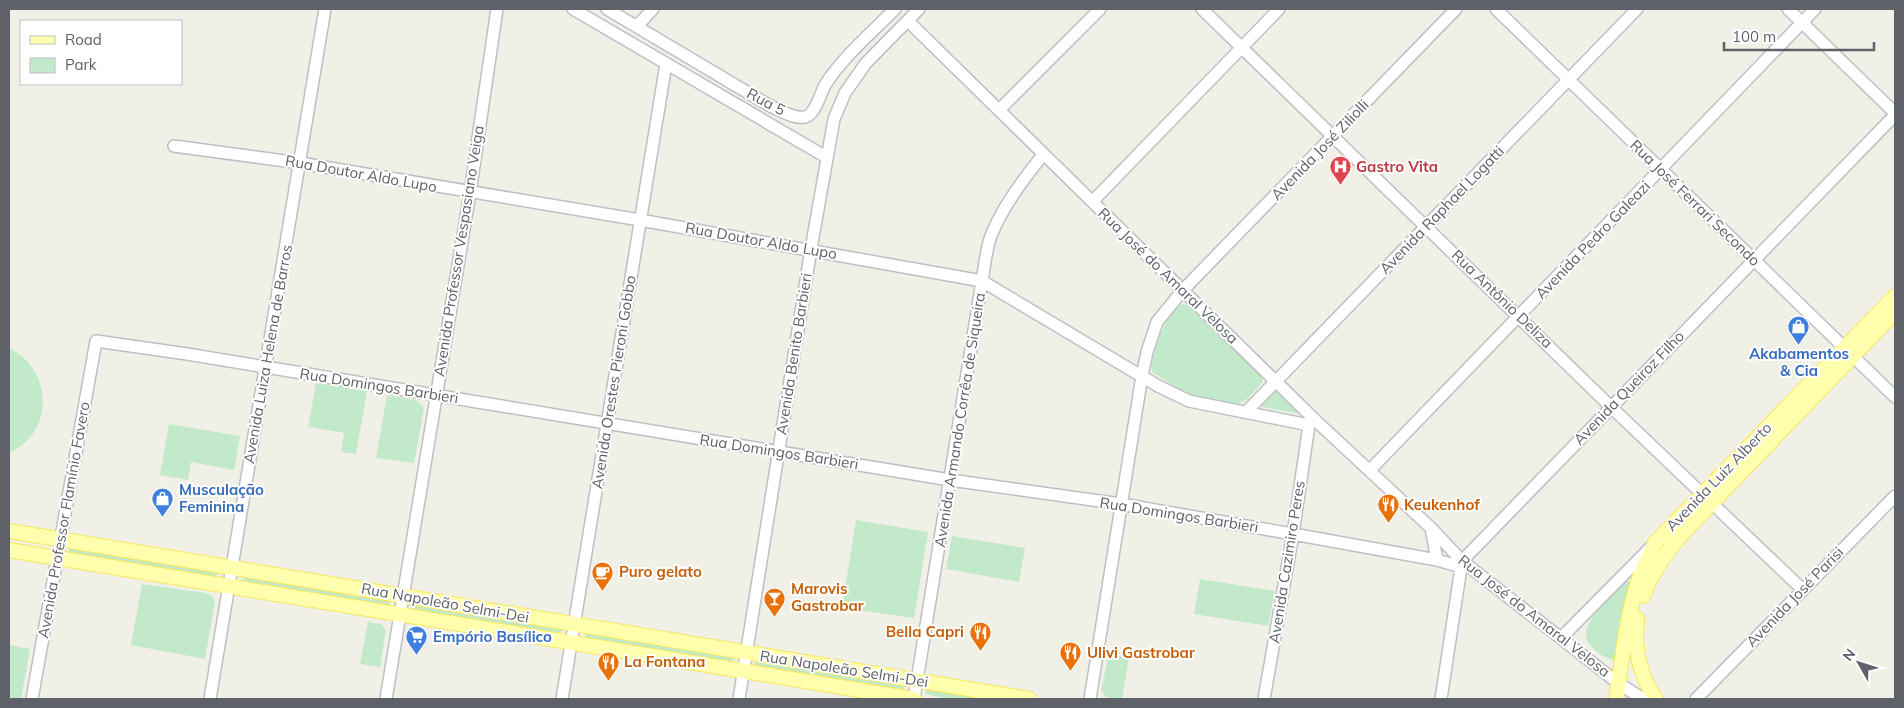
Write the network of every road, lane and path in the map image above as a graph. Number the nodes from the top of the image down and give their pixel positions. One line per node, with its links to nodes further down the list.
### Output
1 (325, 9): 28 (street, Avenida Luiza Helena de Barros)
2 (497, 9): 30 (street, Avenida Professor Vespasiano Veiga)
3 (572, 9): 20 (street)
4 (607, 9): 18 (street, Rua 5)
5 (653, 9): 18 (street)
6 (894, 9): 18 (street, Rua 5)
7 (919, 9): 16 (street, Avenida Benito Barbieri)
8 (1100, 9): 22 (street)
9 (1202, 9): 19 (street, Rua Antônio Deliza)
10 (1279, 9): 19 (street)
11 (1456, 9): 24 (street, Avenida José Ziliolli)
12 (1496, 9): 21 (street, Rua José Ferrari Secondo)
13 (1637, 9): 21 (street, Avenida Raphael Logatti)
14 (1788, 9): 17 (street)
15 (1815, 9): 17 (street, Avenida Pedro Galeazi)
16 (908, 21): 22 (street, Rua José do Amaral Velosa); 27 (street, Avenida Benito Barbieri)
17 (1802, 22): 23 (street); 29 (street, Avenida Pedro Galeazi)
18 (637, 26)
19 (1242, 48): 24 (street, Rua Antônio Deliza); 31 (street)
20 (666, 64): 27 (street); 32 (street, Avenida Orestes Pieroni Gobbo)
21 (1569, 80): 29 (street, Rua José Ferrari Secondo); 33 (street, Avenida Raphael Logatti)
22 (999, 110): 26 (street, Rua José do Amaral Velosa)
23 (1895, 114): 35 (street, Avenida Queiroz Filho)
24 (1333, 137): 33 (street, Rua Antônio Deliza); 37 (street, Avenida José Ziliolli)
25 (174, 146): 28 (street, Rua Doutor Aldo Lupo)
26 (1043, 156): 31 (street, Rua José do Amaral Velosa); 36 (street, Avenida Armando Corrêa de Siqueira)
27 (826, 157): 34 (street, Avenida Benito Barbieri)
28 (300, 163): 30 (street, Rua Doutor Aldo Lupo); 43 (street, Avenida Luiza Helena de Barros)
29 (1660, 169): 35 (street, Rua José Ferrari Secondo); 40 (street, Avenida Pedro Galeazi)
30 (470, 193): 32 (street, Rua Doutor Aldo Lupo); 46 (street, Avenida Professor Vespasiano Veiga)
31 (1092, 201): 37 (street, Rua José do Amaral Velosa)
32 (640, 220): 34 (street, Rua Doutor Aldo Lupo); 51 (street, Avenida Orestes Pieroni Gobbo)
33 (1426, 225): 40 (street, Rua Antônio Deliza); 45 (street, Avenida Raphael Logatti)
34 (810, 249): 36 (street, Rua Doutor Aldo Lupo); 52 (street, Avenida Benito Barbieri)
35 (1754, 260): 42 (street, Rua José Ferrari Secondo); 48 (street, Avenida Queiroz Filho)
36 (982, 281): 44 (street, Rua Doutor Aldo Lupo); 54 (street, Avenida Armando Corrêa de Siqueira)
37 (1183, 290): 44 (street, Avenida José Ziliolli); 45 (street, Rua José do Amaral Velosa)
38 (1895, 296): 42 (main road, Avenida Luiz Alberto)
39 (1895, 312): 42 (main road, Avenida Luiz Alberto)
40 (1519, 316): 48 (street, Rua Antônio Deliza); 53 (street, Avenida Pedro Galeazi)
41 (96, 341): 43 (street, Rua Domingos Barbieri); 61 (street, Avenida Professor Flamínio Favero)
42 (1848, 352): 47 (street, Rua José Ferrari Secondo); 56 (main road, Avenida Luiz Alberto)
43 (265, 368): 46 (street, Rua Domingos Barbieri); 67 (street, Avenida Luiza Helena de Barros)
44 (1142, 376): 49 (street, Rua Doutor Aldo Lupo); 57 (street, Avenida José Ziliolli)
45 (1275, 381): 49 (street, Avenida Raphael Logatti); 50 (street, Rua José do Amaral Velosa)
46 (436, 395): 51 (street, Rua Domingos Barbieri); 70 (street, Avenida Professor Vespasiano Veiga)
47 (1895, 397)
48 (1611, 407): 56 (street, Rua Antônio Deliza); 66 (street, Avenida Queiroz Filho)
49 (1247, 411): 50 (street, Rua Doutor Aldo Lupo)
50 (1311, 422): 53 (street, Rua José do Amaral Velosa); 60 (street, Avenida Cazimiro Peres)
51 (607, 424): 52 (street, Rua Domingos Barbieri); 72 (street, Avenida Orestes Pieroni Gobbo)
52 (778, 452): 54 (street, Rua Domingos Barbieri); 75 (street, Avenida Benito Barbieri)
53 (1370, 470): 58 (street, Rua José do Amaral Velosa)
54 (950, 480): 57 (street, Rua Domingos Barbieri); 77 (street, Avenida Armando Corrêa de Siqueira)
55 (1895, 496): 69 (street, Avenida José Parisi)
56 (1706, 499): 62 (main road, Avenida Luiz Alberto); 69 (street, Rua Antônio Deliza); 91 (main road, Avenida Luiz Alberto)
57 (1121, 504): 60 (street, Rua Domingos Barbieri); 86 (street, Avenida José Ziliolli)
58 (1431, 528): 65 (street, Rua José do Amaral Velosa); 66 (street, Rua José do Amaral Velosa)
59 (9, 530): 61 (main road, Rua Napoleão Selmi-Dei)
60 (1293, 534): 65 (street, Rua Domingos Barbieri); 87 (street, Avenida Cazimiro Peres)
61 (61, 538): 64 (street, Avenida Professor Flamínio Favero); 67 (main road, Rua Napoleão Selmi-Dei)
62 (1655, 543): 73 (street); 78 (main road, Avenida Luiz Alberto)
63 (9, 550): 64 (main road, Rua Napoleão Selmi-Dei)
64 (57, 558): 68 (main road, Rua Napoleão Selmi-Dei); 79 (street, Avenida Professor Flamínio Favero)
65 (1437, 560): 66 (street, Rua Domingos Barbieri)
66 (1461, 564): 73 (street, Rua José do Amaral Velosa); 88 (street)
67 (233, 568): 68 (street, Avenida Luiza Helena de Barros); 70 (main road, Rua Napoleão Selmi-Dei)
68 (229, 586): 71 (main road, Rua Napoleão Selmi-Dei); 80 (street, Avenida Luiza Helena de Barros)
69 (1802, 589): 92 (street, Avenida José Parisi)
70 (402, 596): 71 (street, Avenida Professor Vespasiano Veiga); 72 (main road, Rua Napoleão Selmi-Dei)
71 (400, 616): 74 (main road, Rua Napoleão Selmi-Dei); 81 (street, Avenida Professor Vespasiano Veiga)
72 (574, 625): 74 (street, Avenida Orestes Pieroni Gobbo); 75 (main road, Rua Napoleão Selmi-Dei)
73 (1561, 638): 78 (street, Rua José do Amaral Velosa)
74 (571, 643): 76 (main road, Rua Napoleão Selmi-Dei); 82 (street, Avenida Orestes Pieroni Gobbo)
75 (747, 653): 76 (street, Avenida Benito Barbieri); 77 (main road, Rua Napoleão Selmi-Dei)
76 (744, 671): 83 (street, Avenida Benito Barbieri); 84 (main road, Rua Napoleão Selmi-Dei)
77 (917, 682): 84 (street, Avenida Armando Corrêa de Siqueira); 85 (main road, Rua Napoleão Selmi-Dei)
78 (1618, 683): 89 (main road, Avenida Luiz Alberto); 90 (street, Rua José do Amaral Velosa)
79 (32, 699)
80 (210, 699)
81 (386, 699)
82 (562, 699)
83 (739, 699)
84 (914, 699)
85 (1029, 699)
86 (1090, 699)
87 (1264, 699)
88 (1441, 699)
89 (1616, 699)
90 (1642, 699)
91 (1656, 699)
92 (1696, 699)

